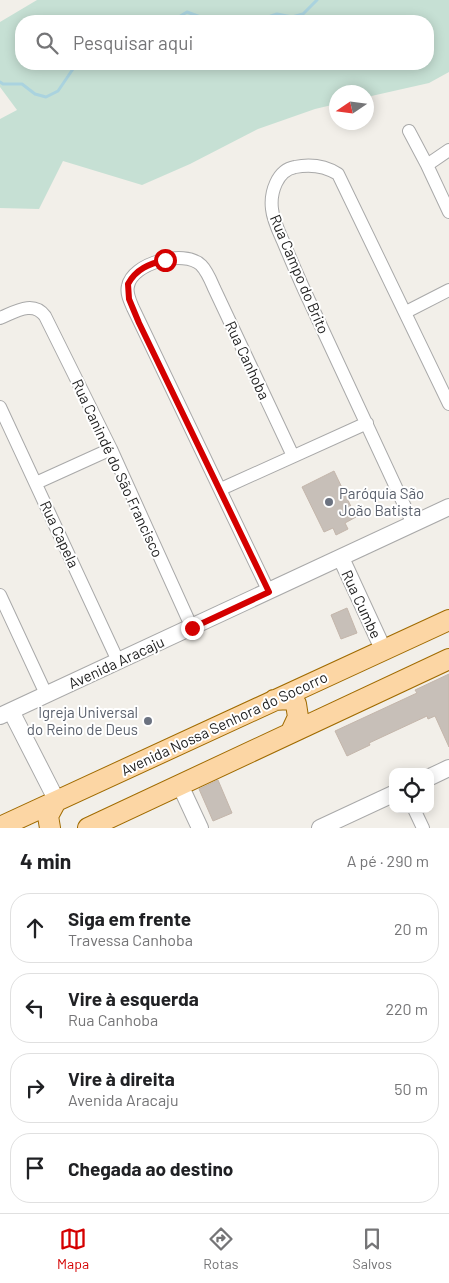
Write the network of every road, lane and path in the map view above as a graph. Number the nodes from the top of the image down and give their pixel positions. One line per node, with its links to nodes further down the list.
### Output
1 (409, 131): 3 (street)
2 (449, 150): 3 (street)
3 (427, 165): 4 (street)
4 (449, 212)
5 (449, 290): 6 (street)
6 (406, 312): 8 (street, Rua Campo do Brito); 10 (street, Rua Campo do Brito)
7 (0, 318): 11 (street, Rua Canindé do São Francisco)
8 (449, 404)
9 (0, 407): 13 (street, Rua Capela)
10 (367, 423): 12 (street); 16 (street, Rua Campo do Brito)
11 (111, 449): 13 (street); 21 (street, Rua Canindé do São Francisco)
12 (292, 456): 14 (street); 14 (street, Rua Canhoba)
13 (36, 483): 24 (street, Rua Capela)
14 (220, 489): 18 (street)
15 (449, 507): 16 (street, Avenida Aracaju)
16 (413, 524): 17 (street, Avenida Aracaju)
17 (341, 558): 18 (street, Avenida Aracaju); 22 (street, Rua Cumbe)
18 (269, 592): 21 (street, Avenida Aracaju)
19 (0, 595): 25 (street)
20 (449, 620): 22 (main road, Avenida Nossa Senhora do Socorro)
21 (192, 628): 24 (street, Avenida Aracaju)
22 (383, 649): 26 (main road, Avenida Nossa Senhora do Socorro)
23 (449, 659): 28 (main road)
24 (118, 661): 25 (street, Avenida Aracaju)
25 (46, 694): 27 (street, Avenida Aracaju)
26 (274, 700): 28 (main road); 33 (main road, Avenida Nossa Senhora do Socorro)
27 (6, 714): 33 (street)
28 (291, 732): 31 (main road)
29 (449, 768): 30 (street)
30 (434, 775)
31 (180, 785): 38 (main road); 39 (street)
32 (389, 796): 35 (street)
33 (56, 802): 36 (main road, Avenida Nossa Senhora do Socorro); 37 (main road)
34 (416, 813): 40 (street)
35 (328, 826)
36 (0, 827)
37 (50, 828)
38 (88, 828)
39 (200, 828)
40 (423, 828)

